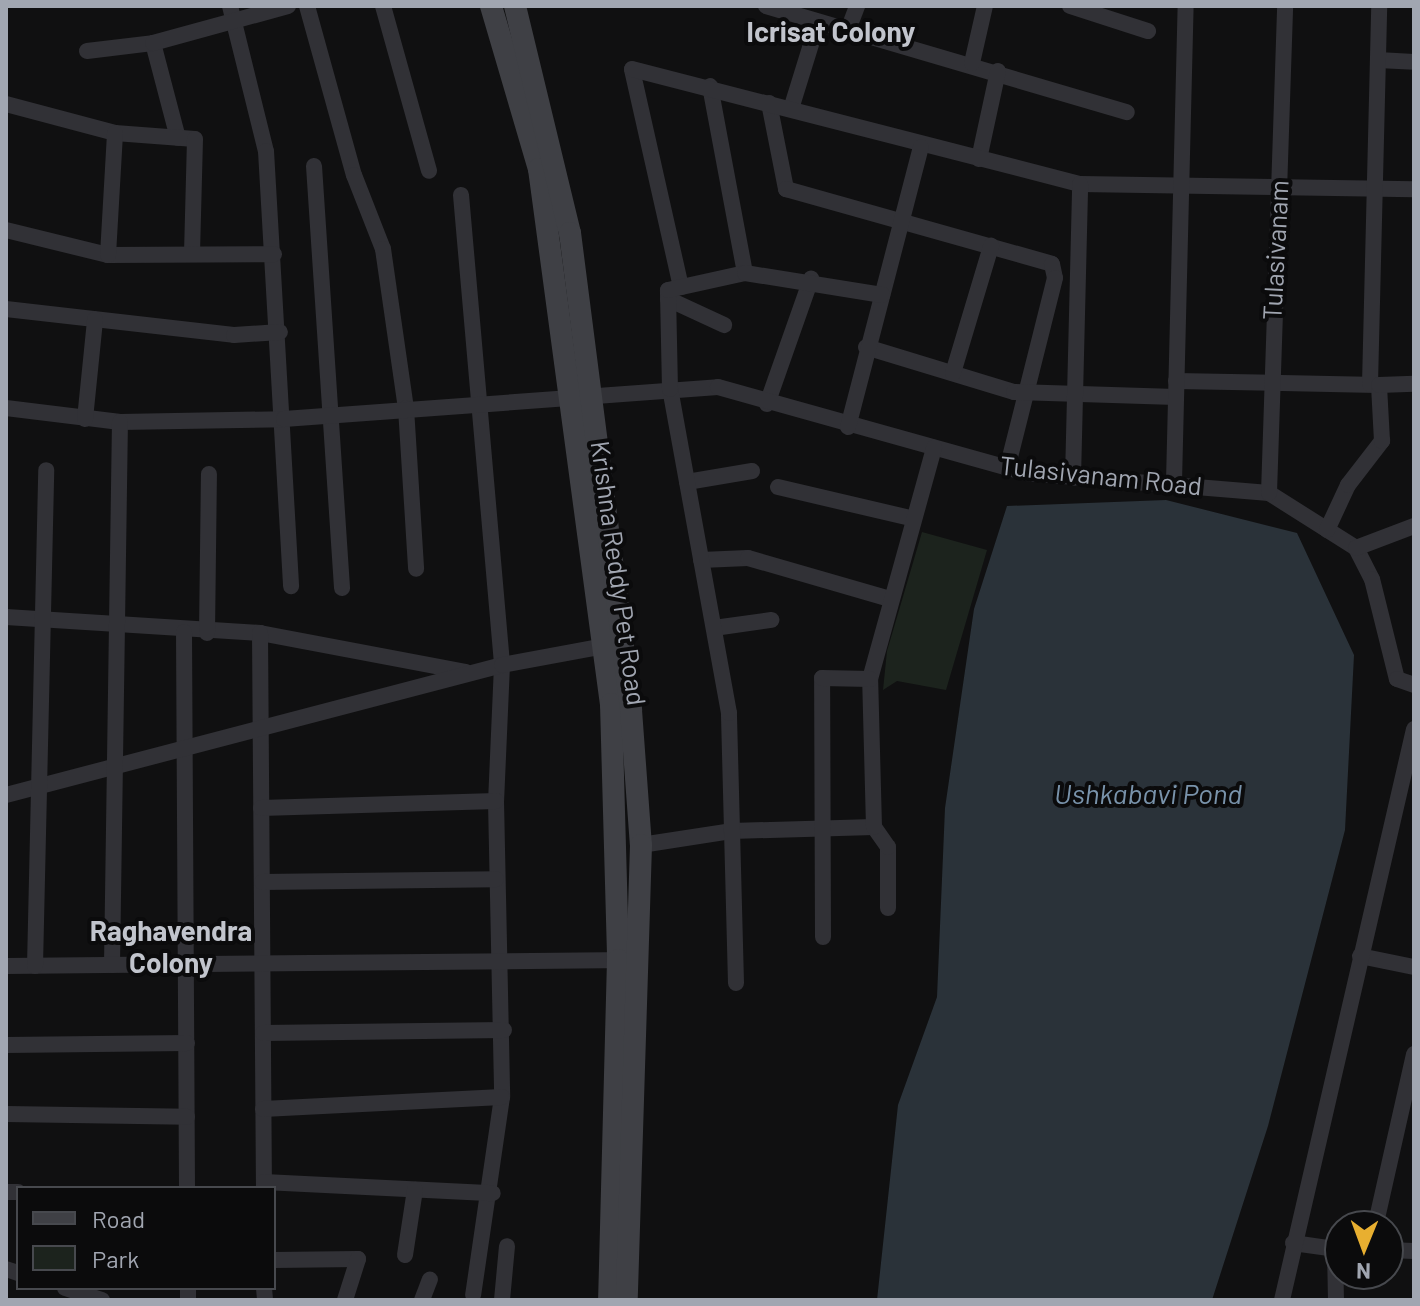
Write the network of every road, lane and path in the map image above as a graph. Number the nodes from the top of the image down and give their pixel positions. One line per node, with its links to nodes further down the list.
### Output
1 (288, 6): 15 (street)
2 (307, 6): 71 (street)
3 (383, 6): 35 (street)
4 (491, 6): 67 (main road, Krishna Reddy Pet Road)
5 (515, 6): 66 (main road, Krishna Reddy Pet Road)
6 (766, 6): 13 (street)
7 (857, 6): 17 (street)
8 (985, 6): 23 (street)
9 (1070, 6): 14 (street)
10 (1186, 6): 36 (street)
11 (1284, 6): 38 (street, Tulasivanam)
12 (1379, 6): 21 (street)
13 (785, 8): 16 (street)
14 (1089, 9): 18 (street)
15 (232, 13): 19 (street); 46 (street)
16 (818, 22): 17 (street); 28 (street)
17 (848, 30): 23 (street)
18 (1148, 31)
19 (153, 43): 20 (street); 31 (street)
20 (87, 51)
21 (1378, 60): 22 (street); 39 (street)
22 (1414, 62)
23 (972, 63): 24 (street)
24 (998, 71): 29 (street); 33 (street)
25 (710, 86): 26 (street); 48 (street); 50 (street)
26 (769, 103): 28 (street); 42 (street)
27 (6, 104): 30 (street)
28 (791, 109): 32 (street)
29 (1127, 112)
30 (115, 133): 31 (street); 47 (street)
31 (178, 138): 45 (street)
32 (921, 147): 33 (street); 42 (street)
33 (979, 159): 37 (street)
34 (314, 166): 72 (street)
35 (429, 171)
36 (1181, 182): 37 (street); 38 (street); 63 (street)
37 (1080, 184): 65 (street)
38 (1277, 186): 39 (street); 59 (street, Tulasivanam)
39 (1374, 189): 40 (street); 60 (street)
40 (1414, 189)
41 (461, 195): 68 (street)
42 (902, 221): 44 (street); 51 (street)
43 (6, 230): 47 (street)
44 (991, 246): 58 (street); 64 (street)
45 (192, 252): 46 (street); 47 (street)
46 (274, 254): 56 (street)
47 (108, 255)
48 (745, 273): 49 (street); 50 (street)
49 (811, 279): 51 (street); 69 (street)
50 (681, 287): 52 (street)
51 (882, 295): 57 (street)
52 (668, 299): 55 (street); 62 (street)
53 (6, 309): 54 (street)
54 (95, 320): 56 (street); 73 (street)
55 (724, 325)
56 (280, 332): 74 (street)
57 (866, 347): 58 (street); 76 (street)
58 (953, 373): 64 (street)
59 (1269, 384): 60 (street); 63 (street); 86 (street, Tulasivanam)
60 (1375, 384): 61 (street); 89 (street)
61 (1414, 384)
62 (670, 389): 66 (street, Tulasivanam Road); 69 (street, Tulasivanam Road); 83 (street)
63 (1176, 389): 65 (street); 84 (street)
64 (1028, 392): 65 (street); 78 (street)
65 (1073, 394): 82 (street)
66 (589, 396): 67 (street, Tulasivanam Road); 120 (main road, Krishna Reddy Pet Road)
67 (565, 397): 68 (street, Tulasivanam Road); 104 (main road, Krishna Reddy Pet Road)
68 (479, 403): 71 (street, Tulasivanam Road); 105 (street)
69 (767, 404): 76 (street, Tulasivanam Road)
70 (6, 408): 73 (street, Tulasivanam Road)
71 (406, 408): 72 (street, Tulasivanam Road); 92 (street)
72 (333, 414): 74 (street, Tulasivanam Road); 94 (street)
73 (85, 419): 75 (street, Tulasivanam Road)
74 (284, 419): 75 (street, Tulasivanam Road); 93 (street)
75 (120, 422): 99 (street)
76 (848, 427): 77 (street, Tulasivanam Road)
77 (934, 448): 78 (street, Tulasivanam Road); 87 (street)
78 (1007, 469): 82 (street, Tulasivanam Road)
79 (46, 470): 97 (street)
80 (752, 471): 83 (street)
81 (209, 474): 102 (street)
82 (1073, 478): 84 (street, Tulasivanam Road)
83 (687, 482): 91 (street)
84 (1174, 482): 86 (street, Tulasivanam Road)
85 (778, 487): 87 (street)
86 (1269, 493): 89 (street, Tulasivanam Road)
87 (910, 518): 95 (street)
88 (1414, 526): 90 (street)
89 (1327, 530): 90 (street, Tulasivanam Road)
90 (1356, 548): 108 (street)
91 (701, 560): 95 (street); 100 (street)
92 (416, 569)
93 (291, 586)
94 (342, 588)
95 (887, 598): 107 (street)
96 (6, 617): 97 (street)
97 (38, 619): 99 (street); 113 (street)
98 (771, 620): 100 (street)
99 (114, 626): 101 (street); 112 (street)
100 (714, 628): 119 (street)
101 (184, 632): 102 (street); 111 (street)
102 (207, 633): 103 (street)
103 (260, 633): 106 (street); 109 (street)
104 (605, 646): 105 (street); 126 (main road, Krishna Reddy Pet Road)
105 (502, 665): 106 (street); 115 (street)
106 (472, 673): 109 (street)
107 (870, 679): 117 (street); 118 (street)
108 (1414, 685)
109 (261, 728): 111 (street); 116 (street)
110 (1414, 729): 125 (street)
111 (185, 749): 112 (street); 129 (street)
112 (113, 767): 113 (street); 130 (street)
113 (37, 787): 114 (street); 132 (street)
114 (6, 795)
115 (496, 801): 116 (street); 121 (street)
116 (261, 808): 122 (street)
117 (874, 827): 118 (street); 123 (street)
118 (824, 828): 119 (street); 124 (street)
119 (731, 831): 120 (street); 134 (street)
120 (641, 845): 126 (main road, Krishna Reddy Pet Road)
121 (496, 879): 122 (street); 127 (street)
122 (262, 882): 128 (street)
123 (888, 908)
124 (823, 937)
125 (1360, 956): 133 (street); 149 (street)
126 (628, 960): 127 (street); 161 (main road, Krishna Reddy Pet Road); 162 (main road, Krishna Reddy Pet Road)
127 (501, 961): 128 (street); 135 (street)
128 (262, 963): 129 (street); 136 (street)
129 (186, 964): 130 (street); 137 (street)
130 (112, 965): 132 (street)
131 (6, 966): 132 (street)
132 (35, 966)
133 (1414, 967)
134 (736, 983)
135 (504, 1030): 136 (street); 140 (street)
136 (263, 1033): 141 (street)
137 (187, 1043): 138 (street); 143 (street)
138 (6, 1045)
139 (1414, 1054): 148 (street)
140 (502, 1097): 141 (street); 147 (street)
141 (263, 1109): 144 (street)
142 (6, 1114): 143 (street)
143 (187, 1117): 145 (street)
144 (264, 1185): 146 (street)
145 (187, 1186)
146 (415, 1190): 147 (street); 152 (street)
147 (493, 1193): 156 (street)
148 (1379, 1210)
149 (1293, 1243): 151 (street); 163 (street)
150 (507, 1246): 160 (street)
151 (1324, 1246)
152 (405, 1255)
153 (276, 1260): 158 (street)
154 (430, 1279): 159 (street)
155 (71, 1290): 157 (street)
156 (473, 1295)
157 (102, 1300)
158 (345, 1300)
159 (422, 1300)
160 (502, 1300)
161 (609, 1300)
162 (627, 1300)
163 (1282, 1300)

